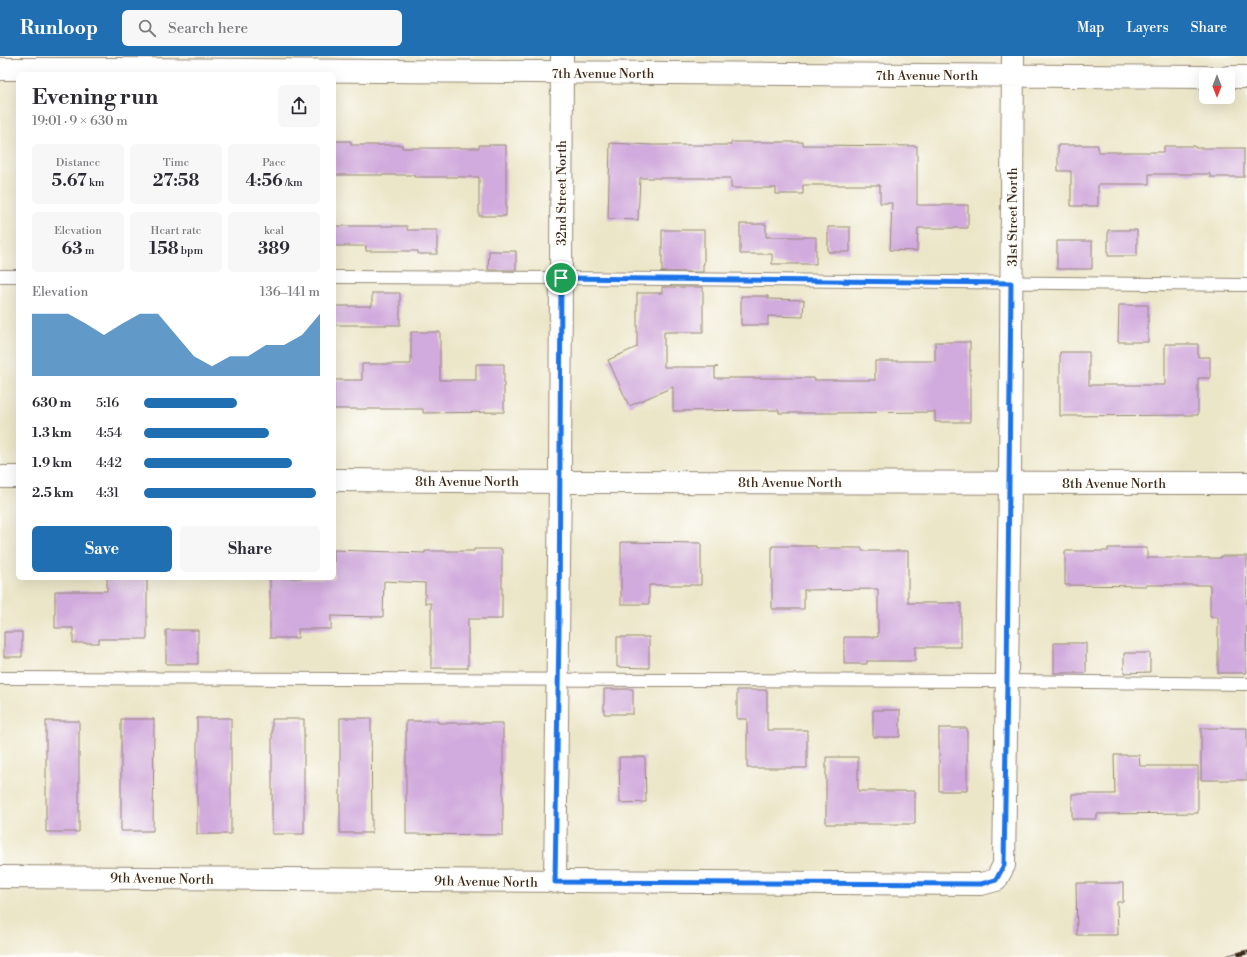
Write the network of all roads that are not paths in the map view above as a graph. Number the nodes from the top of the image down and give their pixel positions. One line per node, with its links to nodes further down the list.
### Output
1 (125, 62): 2 (street, 7th Avenue North); 4 (street, 7th Avenue North)
2 (562, 64): 3 (street, 7th Avenue North); 11 (street, 32nd Street North)
3 (1013, 66): 5 (street, 7th Avenue North); 12 (street, 31st Street North)
4 (0, 69)
5 (1199, 77)
6 (1235, 77): 7 (street)
7 (1247, 77)
8 (0, 276): 9 (lane)
9 (16, 276)
10 (336, 277): 11 (lane)
11 (561, 278): 12 (lane); 17 (street, 32nd Street North)
12 (1011, 283): 13 (lane); 18 (street, 31st Street North)
13 (1247, 285)
14 (0, 477): 15 (street)
15 (16, 477)
16 (336, 480): 17 (street, 8th Avenue North)
17 (560, 482): 18 (street, 8th Avenue North); 21 (street, 32nd Street North)
18 (1010, 482): 19 (street, 8th Avenue North); 22 (street, 31st Street North)
19 (1247, 483)
20 (0, 678): 21 (lane)
21 (558, 680): 22 (lane); 26 (street, 32nd Street North)
22 (1007, 681): 23 (lane); 25 (street, 31st Street North)
23 (1247, 684)
24 (0, 877): 26 (street, 9th Avenue North)
25 (996, 880): 26 (street, 9th Avenue North)
26 (555, 882)

